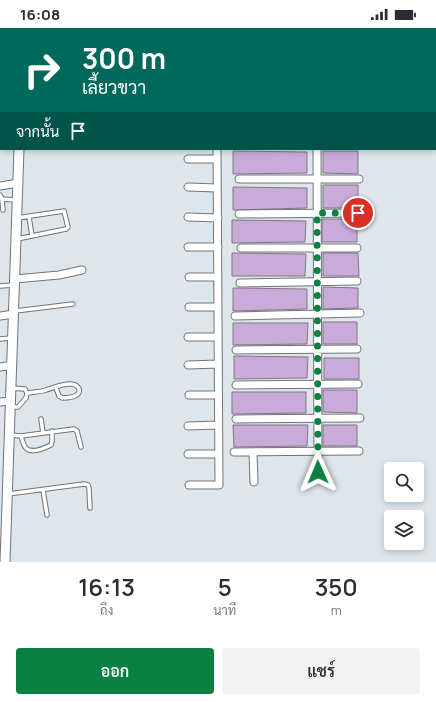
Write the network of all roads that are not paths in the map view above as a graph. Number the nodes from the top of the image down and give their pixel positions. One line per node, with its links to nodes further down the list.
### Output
1 (19, 150): 9 (main road)
2 (217, 150): 4 (street)
3 (317, 150): 8 (street)
4 (217, 158): 5 (street); 12 (street)
5 (188, 159)
6 (239, 179): 8 (street)
7 (359, 179): 8 (street)
8 (317, 180): 16 (street)
9 (18, 184): 10 (street); 14 (main road)
10 (0, 186)
11 (188, 188): 12 (street)
12 (217, 188): 22 (street)
13 (1, 197): 14 (lane); 15 (lane)
14 (18, 200): 20 (main road)
15 (3, 210)
16 (317, 213): 17 (street); 18 (street); 28 (street)
17 (358, 213)
18 (239, 214)
19 (29, 217): 20 (lane); 23 (lane); 23 (lane)
20 (17, 218): 24 (main road)
21 (188, 218): 22 (street)
22 (218, 218): 26 (street)
23 (32, 236): 24 (lane)
24 (16, 239): 35 (main road)
25 (188, 247): 26 (street)
26 (218, 247): 32 (street)
27 (241, 248): 28 (street)
28 (317, 248): 29 (street); 33 (street)
29 (357, 248)
30 (82, 270): 35 (street)
31 (189, 277): 32 (street)
32 (218, 277): 40 (street)
33 (317, 281): 34 (street); 36 (street); 42 (street)
34 (357, 281)
35 (15, 282): 37 (lane); 41 (main road)
36 (240, 283)
37 (0, 286)
38 (73, 304): 41 (lane)
39 (190, 307): 40 (street)
40 (218, 307): 47 (street)
41 (14, 313): 44 (street); 48 (main road)
42 (317, 314): 43 (street); 45 (street); 52 (street)
43 (360, 314)
44 (0, 316)
45 (235, 316)
46 (188, 337): 47 (street)
47 (218, 337): 53 (street)
48 (13, 338): 49 (lane); 54 (main road)
49 (0, 339)
50 (357, 349): 52 (street)
51 (236, 350): 52 (street)
52 (317, 350): 57 (street)
53 (218, 364): 55 (street); 64 (street)
54 (12, 365): 56 (street); 60 (main road)
55 (188, 365)
56 (0, 367)
57 (318, 384): 58 (street); 59 (street); 69 (street)
58 (358, 384)
59 (236, 385)
60 (12, 388): 62 (lane); 66 (main road)
61 (56, 388): 61 (lane); 62 (lane)
62 (27, 393): 66 (lane)
63 (188, 395): 64 (street)
64 (218, 395): 71 (street)
65 (0, 402): 66 (street)
66 (11, 404): 75 (main road)
67 (360, 418): 69 (street)
68 (42, 419): 74 (lane)
69 (318, 419): 70 (street); 78 (street)
70 (236, 420)
71 (218, 425): 72 (street); 83 (street)
72 (188, 426)
73 (52, 431): 74 (lane); 76 (lane); 77 (lane)
74 (43, 433): 76 (lane)
75 (10, 435): 76 (lane); 88 (main road)
76 (21, 436)
77 (81, 447)
78 (318, 451): 79 (street); 81 (street); 84 (street)
79 (359, 451)
80 (234, 452): 81 (street)
81 (254, 452): 85 (street)
82 (188, 454): 83 (street)
83 (218, 454): 86 (street)
84 (318, 472)
85 (254, 482)
86 (189, 485)
87 (43, 490): 88 (lane); 89 (lane); 90 (lane)
88 (5, 498): 91 (main road)
89 (90, 508)
90 (47, 515)
91 (5, 562)

